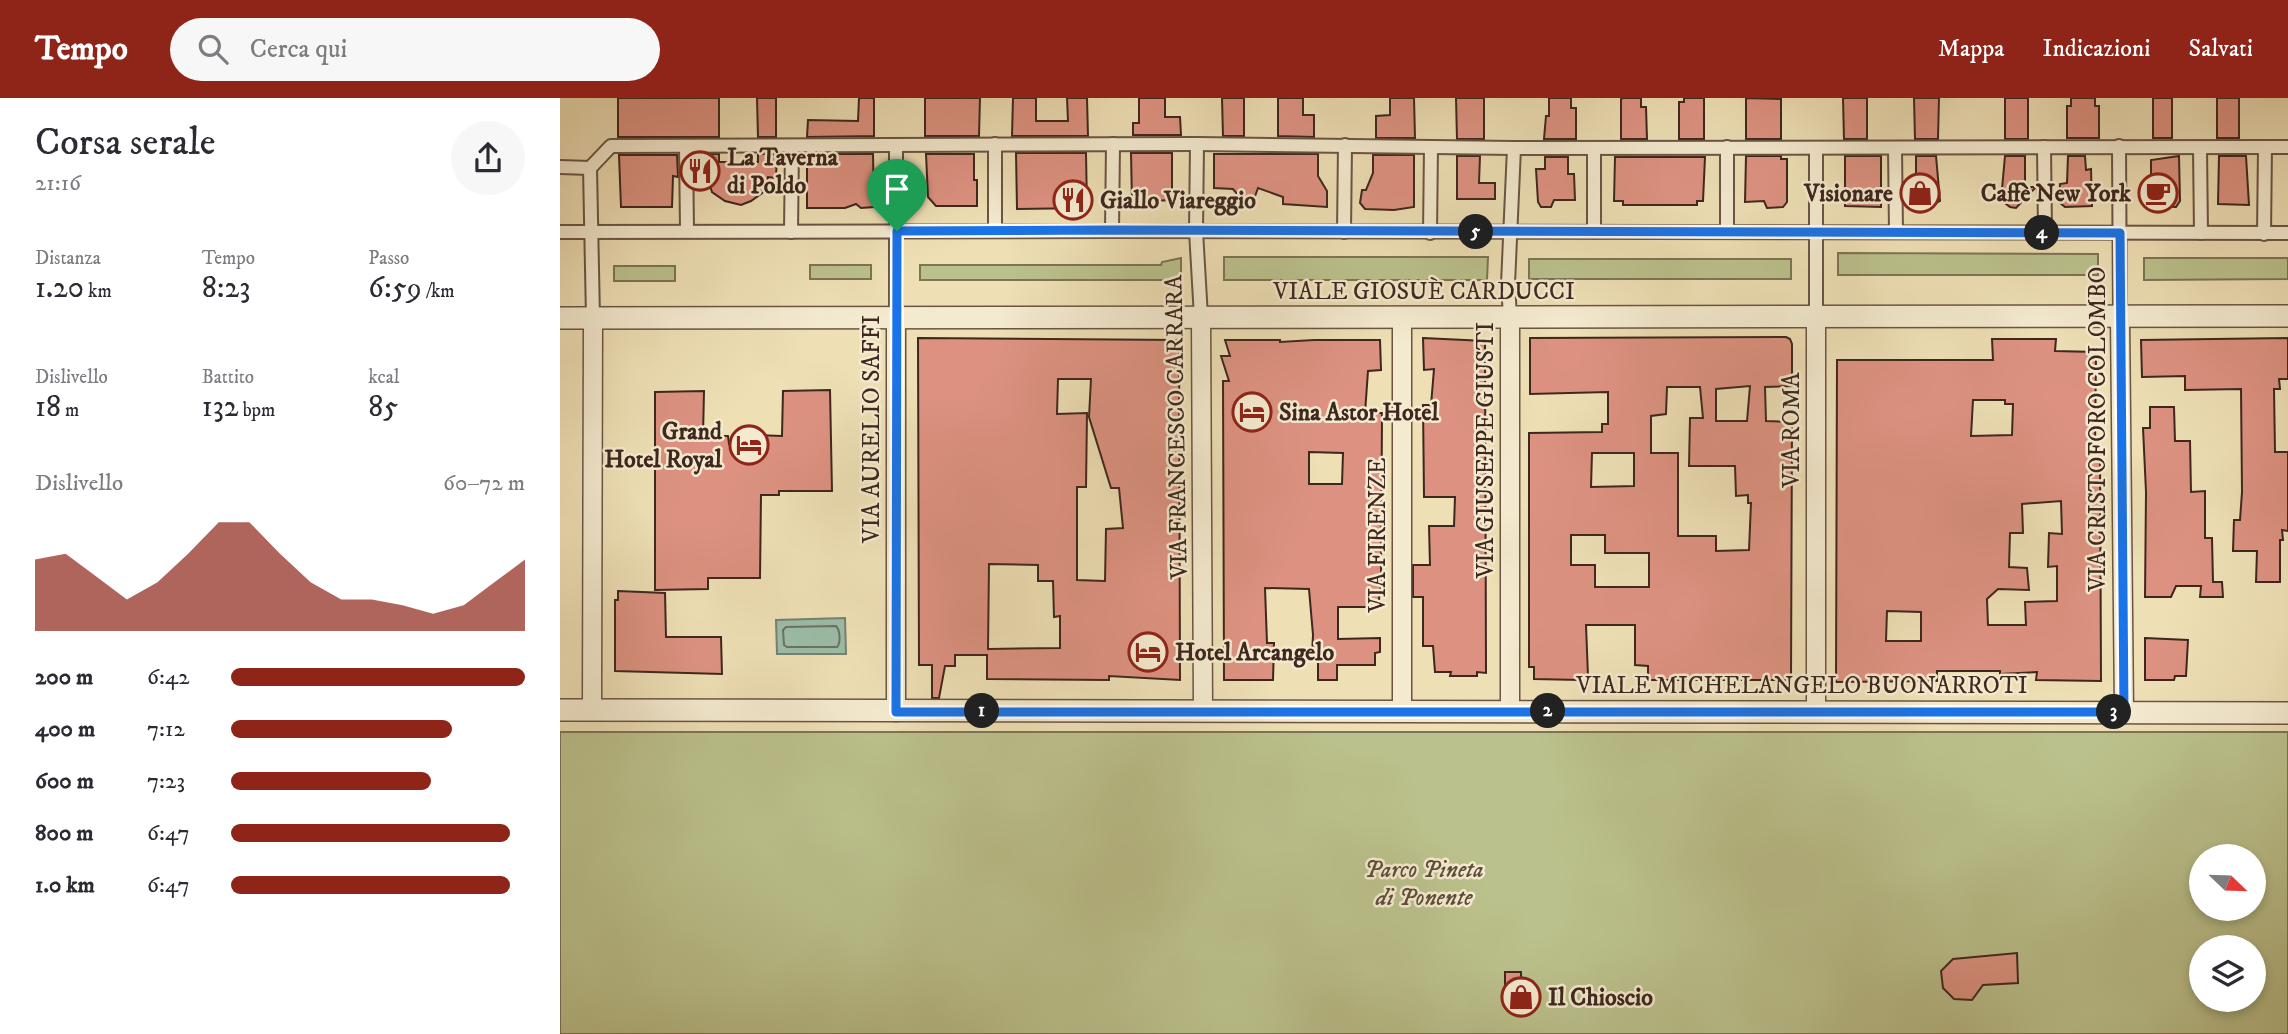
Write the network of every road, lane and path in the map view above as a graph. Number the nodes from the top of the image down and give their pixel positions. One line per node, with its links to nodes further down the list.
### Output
1 (995, 144): 2 (street); 4 (street); 24 (street)
2 (1113, 144): 3 (street); 21 (street)
3 (1197, 144): 5 (street); 25 (street, VIA FRANCESCO CARRARA)
4 (896, 145): 7 (street); 23 (street, VIA AURELIO SAFFI)
5 (1345, 145): 9 (street); 30 (street)
6 (686, 146): 7 (street); 20 (street); 22 (street)
7 (792, 146): 29 (street)
8 (2119, 146): 11 (street); 18 (street); 37 (street, VIA CRISTOFORO COLOMBO)
9 (1431, 147): 14 (street); 35 (street)
10 (1727, 147): 15 (street); 16 (street); 26 (street)
11 (2044, 147): 17 (street); 36 (street)
12 (2265, 147): 13 (street); 18 (street); 40 (street)
13 (2288, 147)
14 (1514, 148): 15 (street); 31 (street, VIA GIUSEPPE GIUSTI)
15 (1594, 148): 32 (street)
16 (1816, 148): 17 (street); 33 (street, VIA ROMA)
17 (1895, 148): 34 (street)
18 (2200, 148): 38 (street)
19 (560, 167): 20 (street)
20 (590, 168): 28 (street)
21 (1112, 230): 24 (street); 25 (street)
22 (687, 231): 28 (street); 29 (street)
23 (897, 231): 24 (street); 29 (street); 47 (street, VIA AURELIO SAFFI)
24 (995, 231)
25 (1196, 231): 30 (street); 43 (street, VIA FRANCESCO CARRARA)
26 (1727, 231): 32 (street); 33 (street)
27 (560, 232): 28 (street)
28 (590, 232): 42 (street)
29 (791, 232)
30 (1344, 232): 35 (street)
31 (1510, 232): 32 (street); 35 (street); 44 (street, VIA GIUSEPPE GIUSTI)
32 (1594, 232)
33 (1814, 232): 34 (street); 49 (street, VIA ROMA)
34 (1896, 232): 36 (street)
35 (1430, 233)
36 (2045, 233): 37 (street)
37 (2120, 233): 38 (street); 45 (street, VIA CRISTOFORO COLOMBO)
38 (2201, 233): 40 (street)
39 (2288, 233): 40 (street)
40 (2264, 234)
41 (2288, 316): 45 (street, VIALE GIOSUÈ CARDUCCI)
42 (593, 317): 46 (street, VIALE GIOSUÈ CARDUCCI); 47 (street, VIALE GIOSUÈ CARDUCCI); 51 (street)
43 (1201, 317): 47 (street, VIALE GIOSUÈ CARDUCCI); 48 (street, VIALE GIOSUÈ CARDUCCI); 52 (street, VIA FRANCESCO CARRARA)
44 (1510, 317): 48 (street, VIALE GIOSUÈ CARDUCCI); 49 (street, VIALE GIOSUÈ CARDUCCI); 54 (street, VIA GIUSEPPE GIUSTI)
45 (2120, 317): 49 (street, VIALE GIOSUÈ CARDUCCI); 57 (street, VIA CRISTOFORO COLOMBO)
46 (560, 318)
47 (896, 318): 55 (street, VIA AURELIO SAFFI)
48 (1402, 318): 53 (street, VIA FIRENZE)
49 (1816, 318): 56 (street, VIA ROMA)
50 (560, 710): 51 (street, VIALE MICHELANGELO BUONARROTI)
51 (592, 710): 55 (street, VIALE MICHELANGELO BUONARROTI)
52 (1203, 711): 53 (street, VIALE MICHELANGELO BUONARROTI); 55 (street, VIALE MICHELANGELO BUONARROTI)
53 (1402, 711): 54 (street, VIALE MICHELANGELO BUONARROTI)
54 (1510, 711): 56 (street, VIALE MICHELANGELO BUONARROTI)
55 (896, 712)
56 (1816, 712): 57 (street, VIALE MICHELANGELO BUONARROTI)
57 (2124, 712): 58 (street, VIALE MICHELANGELO BUONARROTI)
58 (2288, 713)

